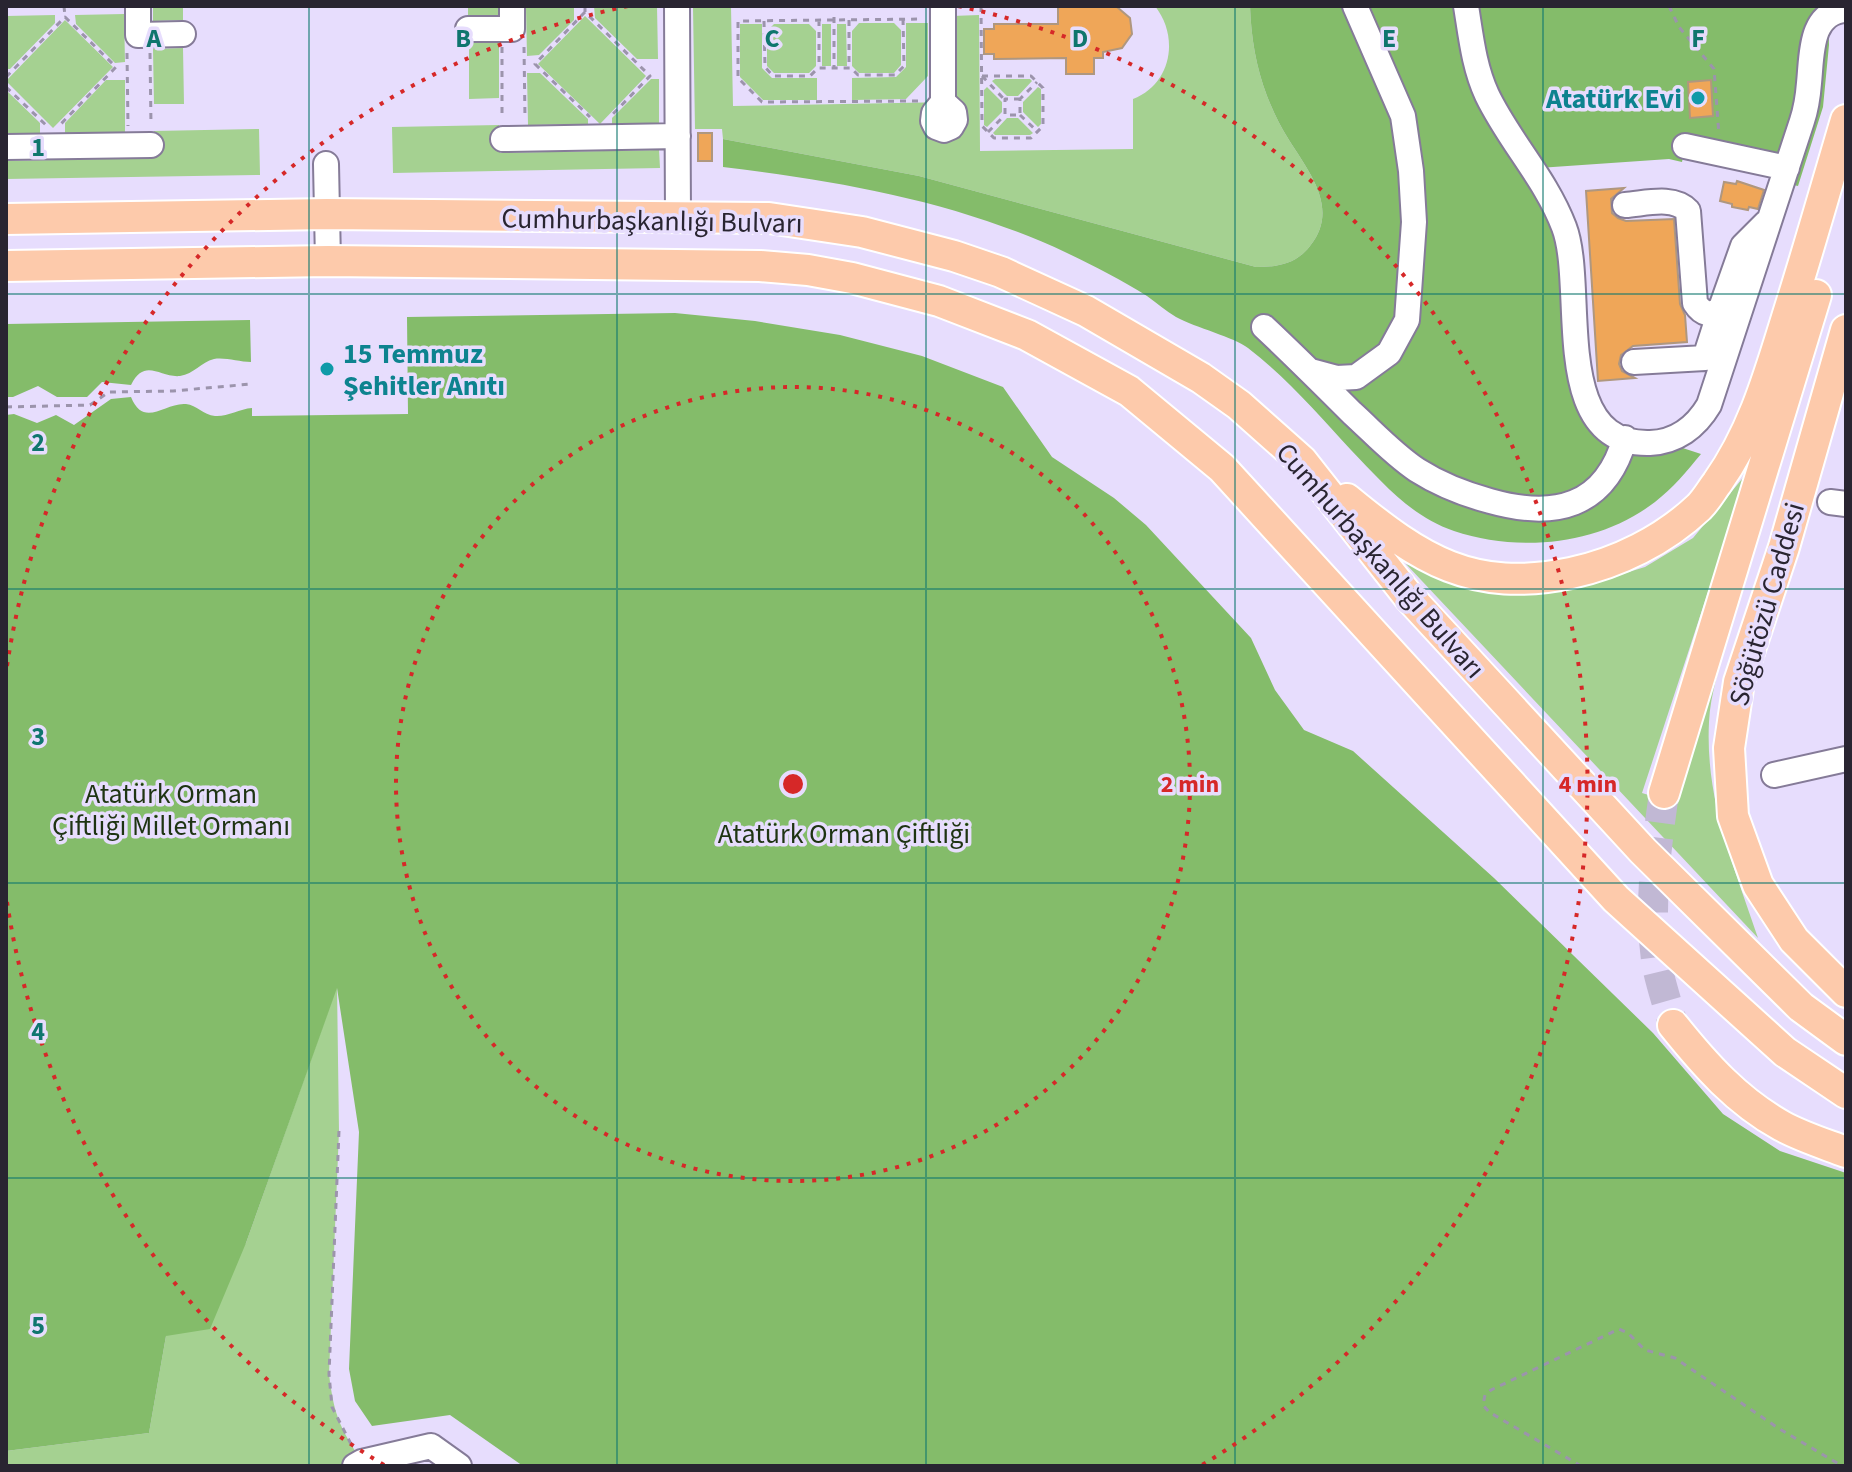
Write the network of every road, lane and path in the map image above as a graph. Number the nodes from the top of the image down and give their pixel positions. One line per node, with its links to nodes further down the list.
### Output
1 (64, 6): 13 (path)
2 (138, 6): 22 (lane)
3 (512, 6): 20 (lane)
4 (585, 6): 11 (path)
5 (677, 6): 46 (lane)
6 (981, 6): 32 (path)
7 (1355, 6): 68 (lane)
8 (1466, 6): 71 (lane)
9 (1669, 6): 51 (path)
10 (1846, 10): 53 (lane)
11 (585, 12): 26 (path); 43 (path)
12 (933, 13): 15 (path); 38 (lane)
13 (65, 17): 28 (path); 33 (path)
14 (834, 18): 16 (path); 17 (path); 30 (path)
15 (903, 19): 17 (path); 31 (path)
16 (819, 20): 18 (path); 29 (path)
17 (849, 20): 31 (path)
18 (764, 21): 29 (path); 38 (path)
19 (468, 29): 20 (lane)
20 (501, 29): 47 (path)
21 (183, 34): 22 (lane)
22 (150, 35): 48 (path)
23 (524, 40): 25 (path)
24 (127, 46): 27 (path)
25 (524, 64): 26 (path); 47 (path)
26 (535, 64): 41 (path)
27 (128, 66): 28 (path); 48 (path)
28 (116, 67): 35 (path)
29 (819, 68): 30 (path)
30 (834, 68): 31 (path)
31 (849, 68)
32 (982, 76): 34 (path); 36 (path); 45 (path)
33 (6, 77)
34 (1037, 82): 37 (path); 44 (path)
35 (6, 87)
36 (1005, 99): 37 (path); 39 (path)
37 (1020, 99): 40 (path)
38 (943, 101)
39 (1005, 115): 40 (path); 45 (path)
40 (1020, 115): 44 (path)
41 (589, 117)
42 (1846, 120): 72 (main road)
43 (600, 127)
44 (1037, 131): 45 (path)
45 (988, 132)
46 (678, 136): 47 (lane); 57 (lane)
47 (514, 139)
48 (140, 145): 50 (lane)
49 (1685, 146): 51 (lane)
50 (6, 147)
51 (1720, 154): 53 (lane)
52 (326, 164): 56 (lane)
53 (1787, 168): 59 (lane)
54 (1846, 193): 75 (main road, Söğütözü Caddesi)
55 (1625, 205): 62 (lane)
56 (327, 214): 57 (main road, Cumhurbaşkanlığı Bulvarı); 58 (main road, Cumhurbaşkanlığı Bulvarı); 60 (lane)
57 (678, 217): 72 (main road, Cumhurbaşkanlığı Bulvarı)
58 (6, 219)
59 (1770, 219): 63 (lane); 67 (lane)
60 (328, 261): 61 (main road, Cumhurbaşkanlığı Bulvarı); 79 (main road, Cumhurbaşkanlığı Bulvarı)
61 (6, 266)
62 (1695, 303): 63 (lane); 67 (lane)
63 (1721, 308): 67 (lane)
64 (1264, 327): 68 (lane)
65 (1846, 330): 76 (main road, Söğütözü Caddesi)
66 (1634, 362): 67 (lane)
67 (1714, 362): 71 (lane)
68 (1309, 370): 71 (lane)
69 (251, 384): 70 (path)
70 (6, 407)
71 (1625, 438)
72 (1302, 461): 78 (main road, Cumhurbaşkanlığı Bulvarı)
73 (1846, 759): 74 (lane)
74 (1774, 775)
75 (1664, 793)
76 (1846, 992)
77 (1673, 1025): 81 (main road)
78 (1846, 1040)
79 (1846, 1093)
80 (339, 1131): 82 (path)
81 (1846, 1152)
82 (360, 1465): 83 (lane)
83 (459, 1466)
84 (1581, 1466): 85 (path)
85 (1842, 1466)

